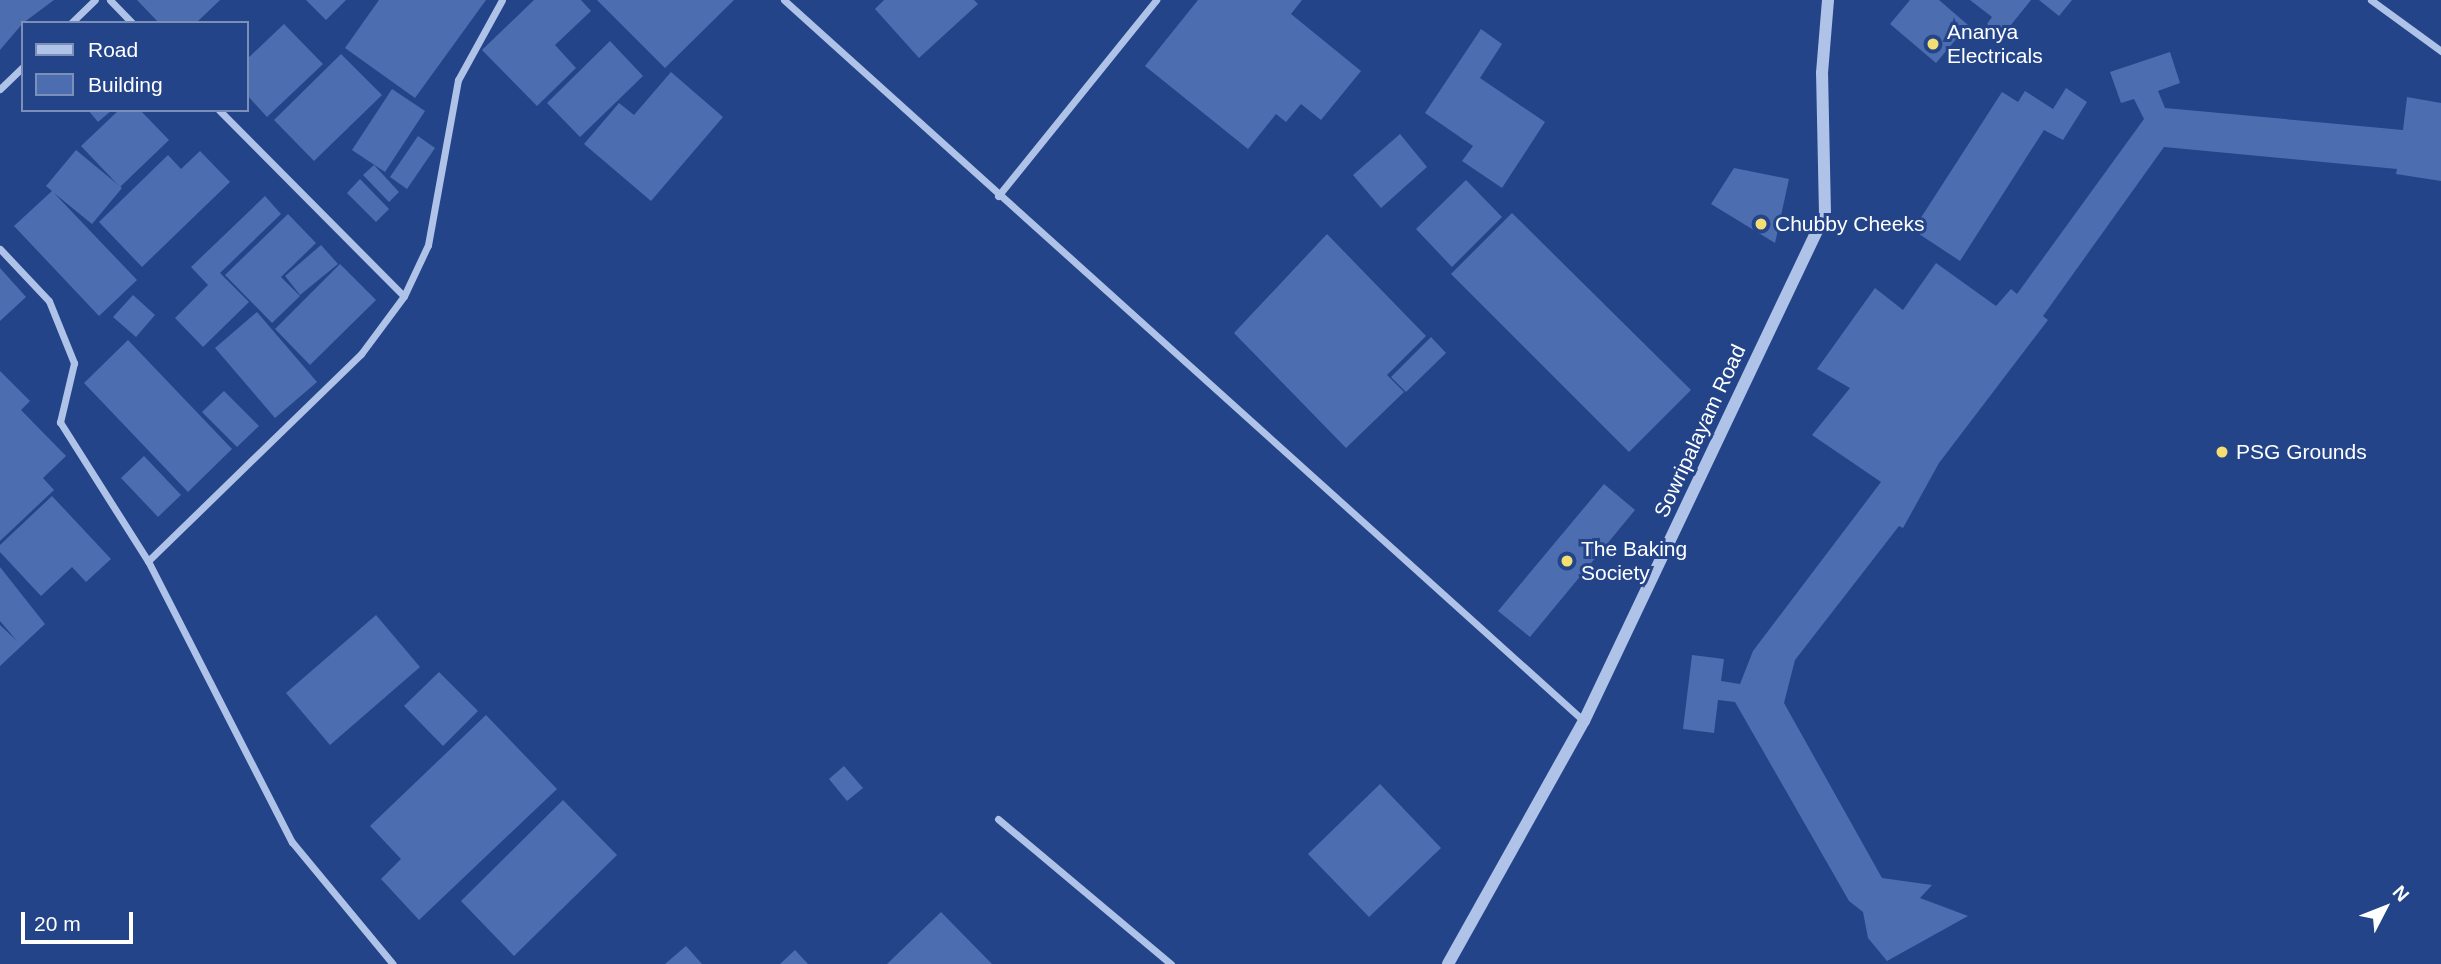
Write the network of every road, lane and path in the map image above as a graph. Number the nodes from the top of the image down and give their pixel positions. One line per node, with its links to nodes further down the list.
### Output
1 (95, 0): 8 (street)
2 (110, 0): 9 (street)
3 (502, 0): 16 (street)
4 (784, 0): 14 (street)
5 (1156, 0): 14 (street)
6 (1828, 0): 18 (street, Sowripalayam Road)
7 (2371, 0): 10 (street)
8 (73, 21)
9 (130, 21)
10 (2441, 51)
11 (21, 69): 12 (street)
12 (0, 89)
13 (221, 112): 16 (street)
14 (998, 196): 18 (street)
15 (0, 249): 17 (street)
16 (404, 296): 17 (street)
17 (148, 561): 20 (street)
18 (1584, 721): 22 (street, Sowripalayam Road)
19 (998, 819): 21 (street)
20 (393, 964)
21 (1171, 964)
22 (1448, 964)

